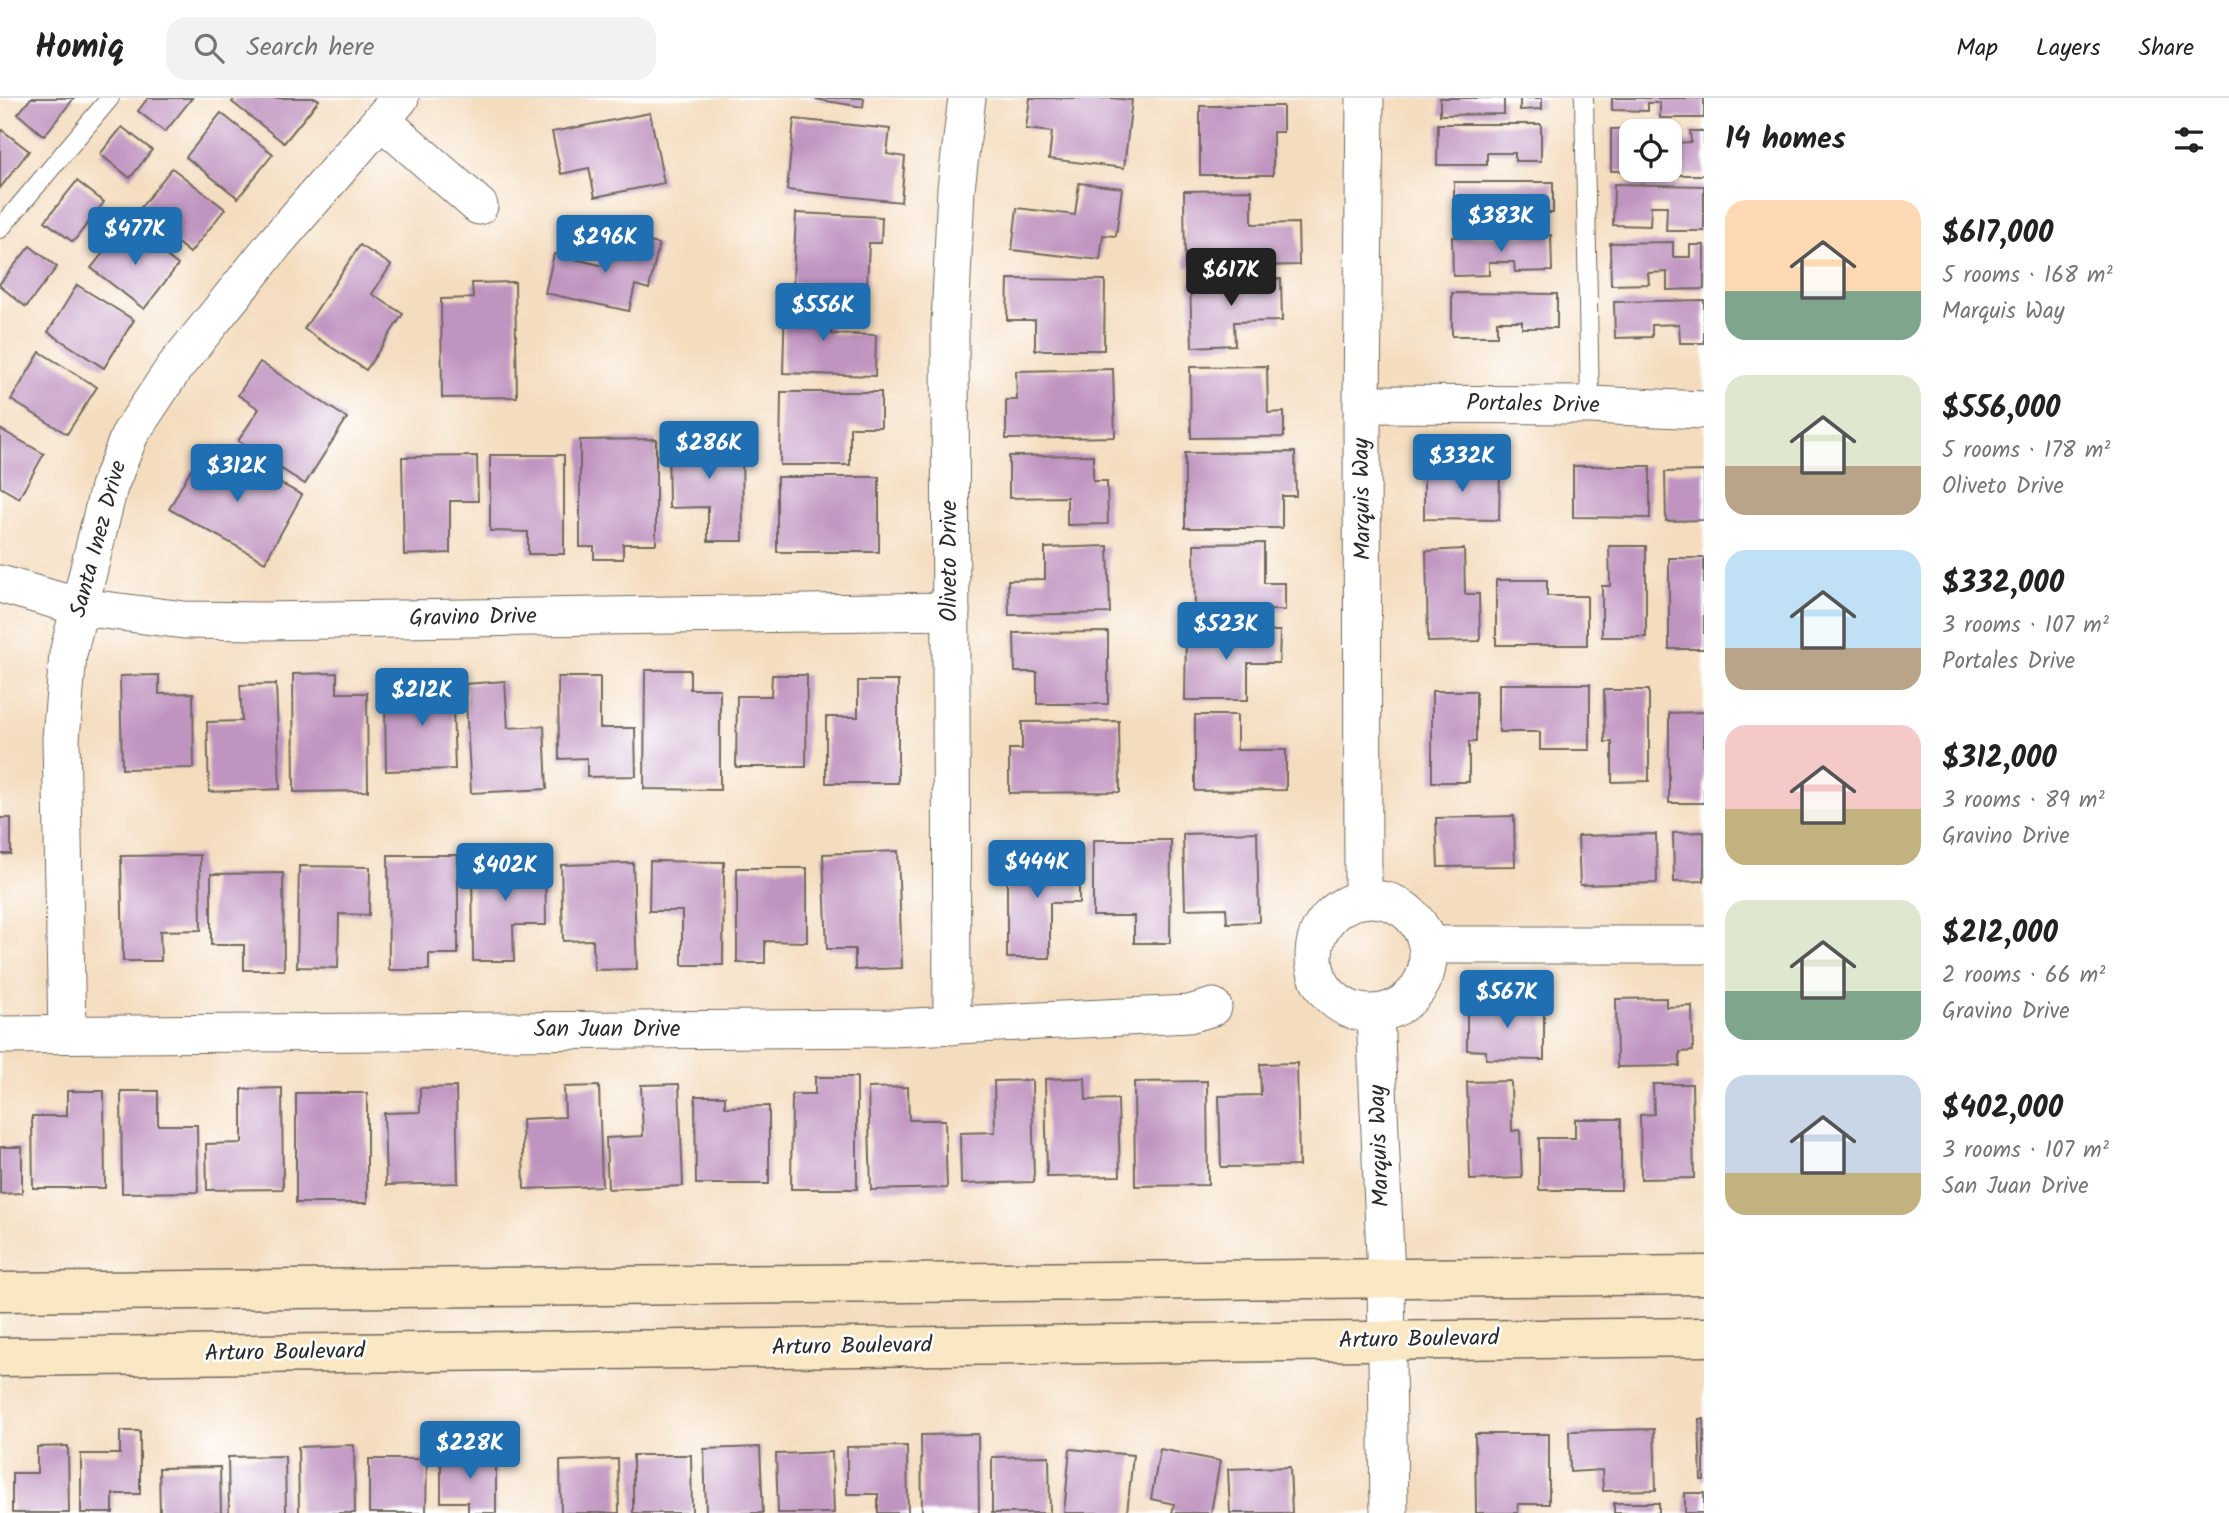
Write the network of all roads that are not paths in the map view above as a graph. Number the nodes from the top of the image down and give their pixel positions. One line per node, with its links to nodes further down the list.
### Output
1 (110, 98): 7 (lane)
2 (967, 98): 13 (street, Oliveto Drive)
3 (1365, 98): 8 (street, Marquis Way)
4 (1584, 98): 9 (lane)
5 (391, 109): 6 (street); 12 (street, Santa Inez Drive)
6 (479, 206)
7 (0, 229)
8 (1362, 404): 9 (street, Portales Drive); 14 (street, Marquis Way)
9 (1590, 405): 10 (street, Portales Drive)
10 (1704, 410)
11 (0, 584): 12 (street, Gravino Drive)
12 (80, 607): 13 (street, Gravino Drive); 20 (street, Santa Inez Drive)
13 (951, 611): 19 (street, Oliveto Drive)
14 (1363, 900): 15 (street); 18 (street)
15 (1428, 945): 16 (street); 18 (street)
16 (1704, 945)
17 (1213, 1007): 19 (street, San Juan Drive)
18 (1375, 1013): 23 (street, Marquis Way)
19 (952, 1026): 20 (street, San Juan Drive)
20 (67, 1034): 21 (street, San Juan Drive)
21 (0, 1035)
22 (1704, 1275): 23 (street)
23 (1386, 1279): 24 (street); 26 (street, Marquis Way)
24 (0, 1292)
25 (1704, 1337): 26 (street, Arturo Boulevard)
26 (1386, 1340): 27 (street, Arturo Boulevard); 28 (street, Marquis Way)
27 (0, 1357)
28 (1389, 1513)

